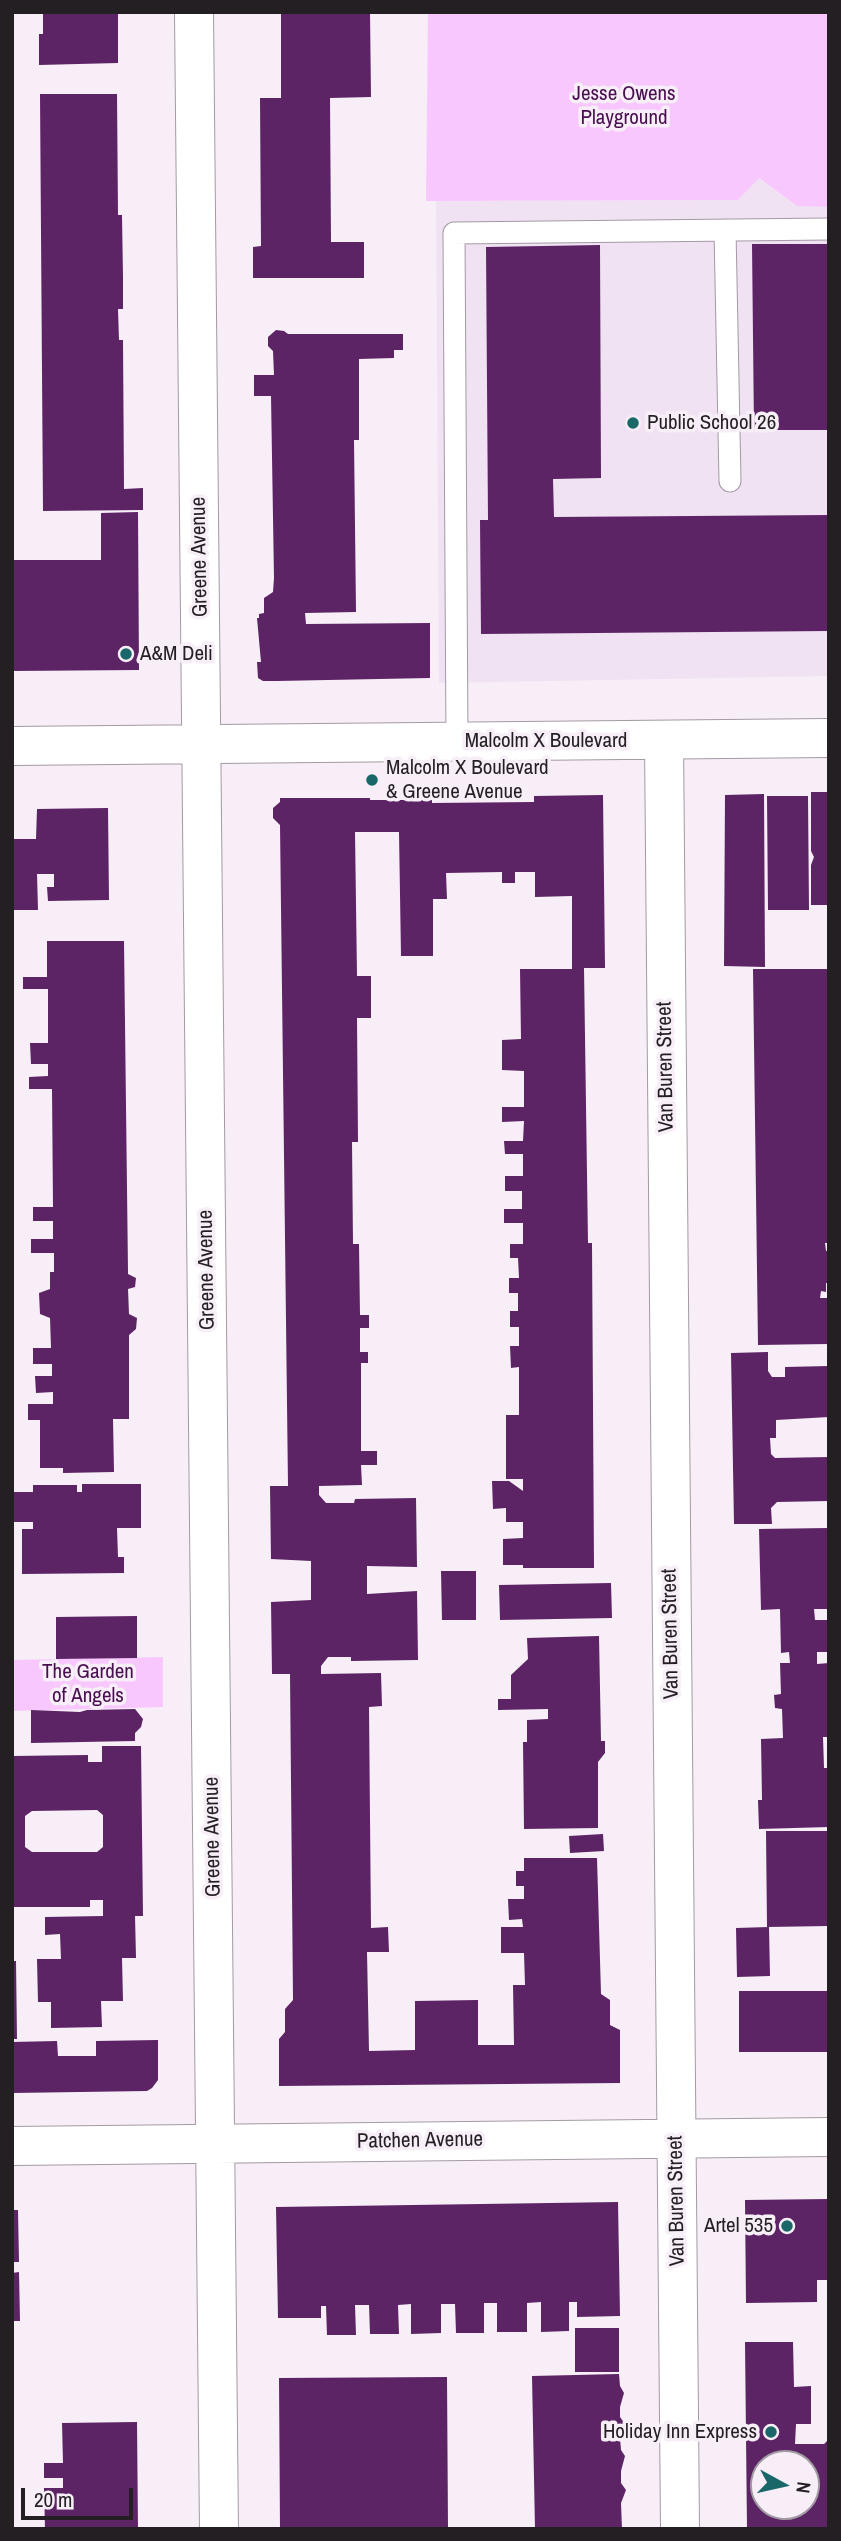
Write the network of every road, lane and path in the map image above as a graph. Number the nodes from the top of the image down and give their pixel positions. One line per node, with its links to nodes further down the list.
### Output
1 (194, 12): 8 (street, Greene Avenue)
2 (829, 229): 3 (lane)
3 (725, 230): 4 (lane); 7 (lane)
4 (730, 481)
5 (829, 738): 6 (street, Malcolm X Boulevard)
6 (664, 740): 7 (street, Malcolm X Boulevard); 11 (street, Van Buren Street)
7 (457, 742): 8 (street, Malcolm X Boulevard)
8 (202, 744): 9 (street, Malcolm X Boulevard); 12 (street, Greene Avenue)
9 (12, 746)
10 (829, 2137): 11 (street, Patchen Avenue)
11 (676, 2138): 12 (street, Patchen Avenue); 15 (street, Van Buren Street)
12 (217, 2144): 13 (street, Patchen Avenue); 14 (street, Greene Avenue)
13 (12, 2146)
14 (219, 2529)
15 (680, 2529)

